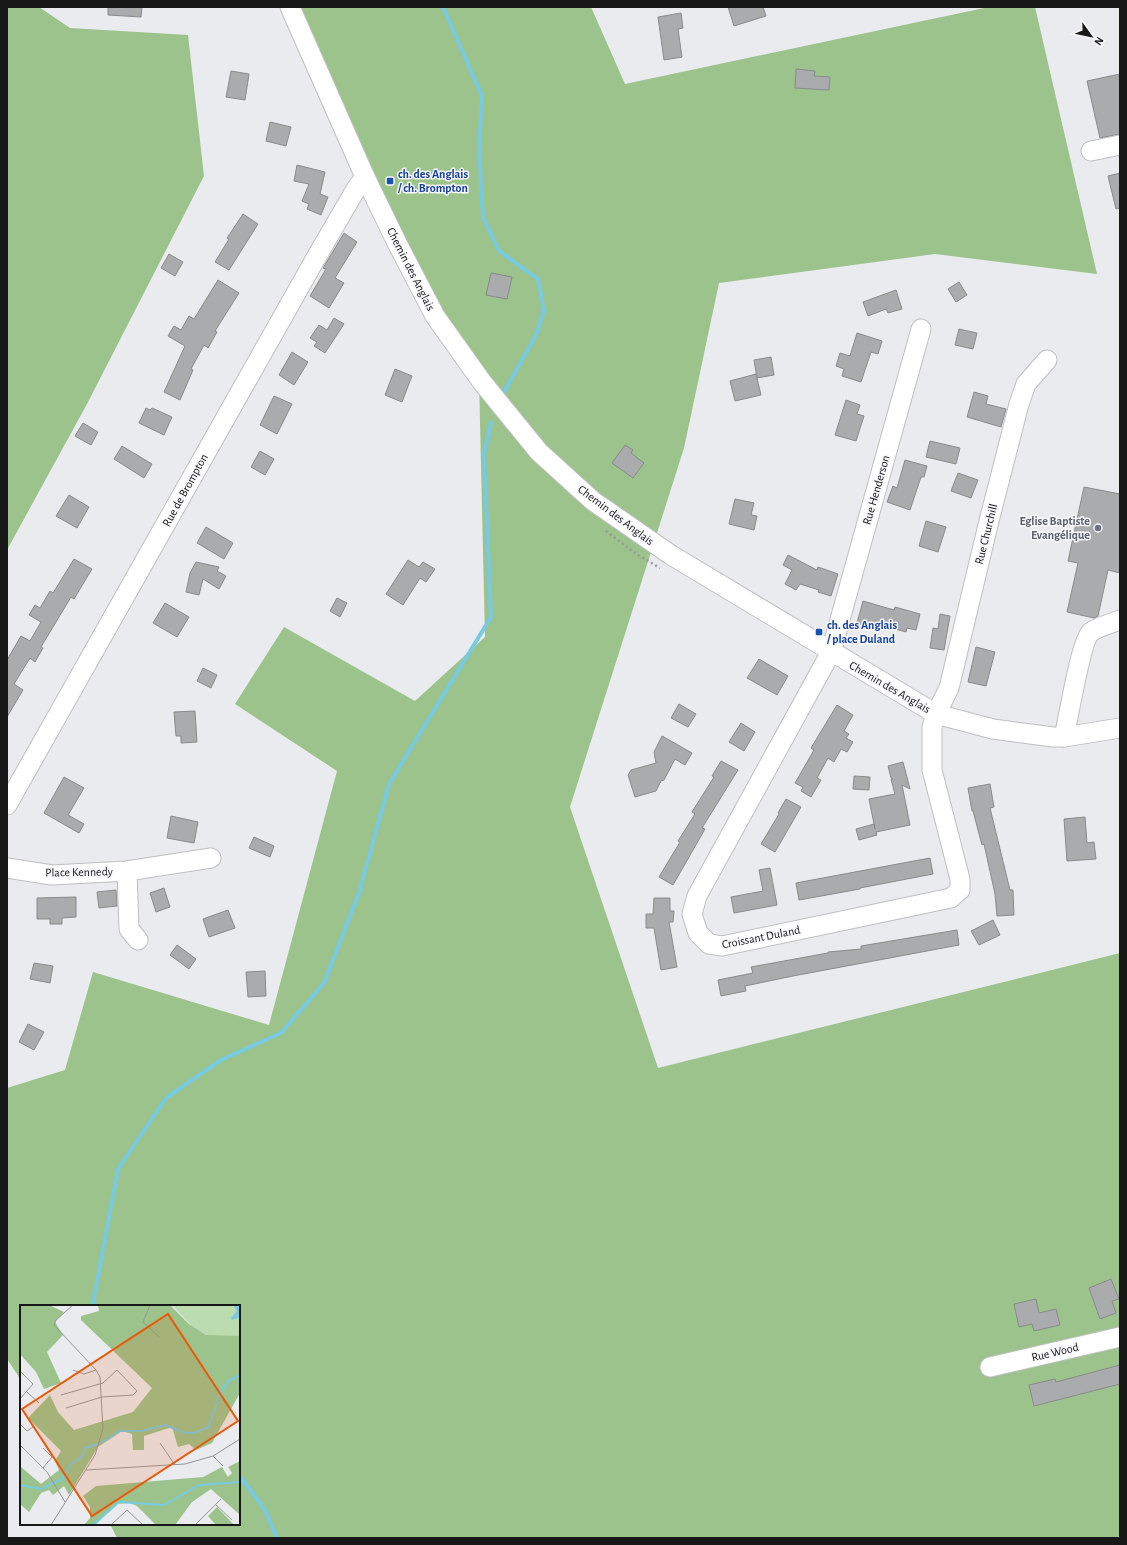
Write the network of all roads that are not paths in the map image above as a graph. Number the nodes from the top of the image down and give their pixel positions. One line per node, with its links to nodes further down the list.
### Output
1 (290, 7): 4 (street, Chemin des Anglais)
2 (1120, 145): 3 (street)
3 (1091, 151)
4 (365, 177): 8 (street, Chemin des Anglais); 12 (street, Rue de Brompton)
5 (921, 329): 8 (street, Rue Henderson)
6 (1047, 360): 9 (street, Rue Churchill)
7 (1120, 620): 11 (street)
8 (831, 652): 9 (street, Chemin des Anglais); 9 (street, Croissant Duland)
9 (936, 714): 11 (street, Chemin des Anglais)
10 (1120, 728): 11 (street, Chemin des Anglais)
11 (1064, 737)
12 (7, 805)
13 (210, 858): 15 (street, Place Kennedy)
14 (7, 868): 15 (street, Place Kennedy)
15 (127, 871): 16 (street, Place Kennedy)
16 (138, 940)
17 (1120, 1337): 18 (street, Rue Wood)
18 (990, 1367)

